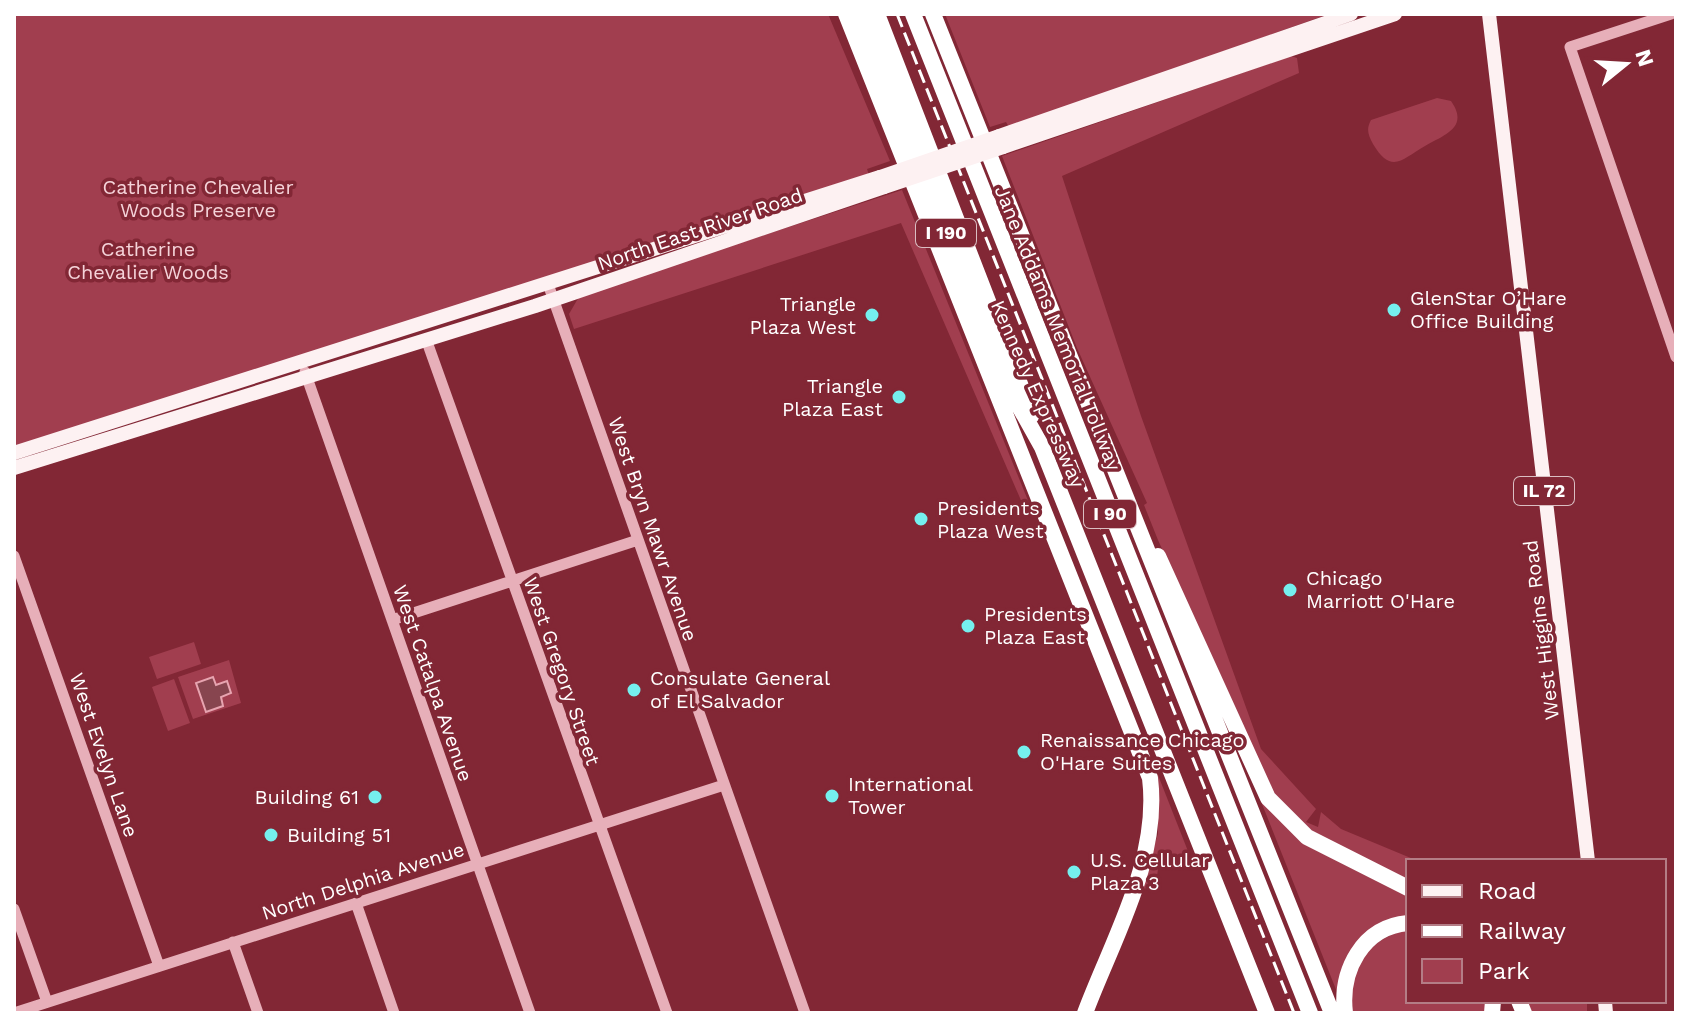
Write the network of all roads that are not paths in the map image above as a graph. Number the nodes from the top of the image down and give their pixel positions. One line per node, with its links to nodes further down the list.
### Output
1 (838, 14): 11 (highway)
2 (846, 14): 11 (highway)
3 (860, 14): 20 (highway, Kennedy Expressway / I 190)
4 (877, 14): 20 (highway, I 90)
5 (913, 14): 46 (highway, Jane Addams Memorial Tollway / I 90)
6 (933, 14): 19 (highway)
7 (1351, 14): 12 (main road, North East River Road)
8 (1395, 14): 12 (main road, North East River Road)
9 (1489, 14): 29 (main road, West Higgins Road / IL 72)
10 (1671, 14): 17 (street)
11 (868, 79): 44 (highway)
12 (1001, 142): 13 (main road, North East River Road, bridge)
13 (882, 182): 14 (main road, North East River Road); 15 (main road, North East River Road)
14 (548, 284): 15 (street, West Bryn Mawr Avenue); 18 (main road, North East River Road)
15 (553, 299): 16 (main road, North East River Road); 23 (street, West Bryn Mawr Avenue)
16 (426, 339): 18 (main road, North East River Road); 25 (street, West Gregory Street)
17 (1676, 357)
18 (305, 370): 21 (main road, North East River Road); 22 (main road, North East River Road); 26 (street, West Catalpa Avenue)
19 (1099, 433): 31 (highway); 47 (highway)
20 (1042, 447): 45 (highway, Kennedy Expressway / I 90)
21 (14, 453)
22 (14, 468)
23 (638, 540): 25 (street); 27 (street, West Bryn Mawr Avenue)
24 (14, 556): 36 (street, West Evelyn Lane)
25 (512, 581): 26 (street); 28 (street, West Gregory Street)
26 (392, 620): 30 (street, West Catalpa Avenue)
27 (724, 785): 28 (street, North Delphia Avenue); 43 (street, West Bryn Mawr Avenue)
28 (598, 825): 30 (street, North Delphia Avenue); 42 (street, West Gregory Street)
29 (1588, 859)
30 (477, 864): 32 (street, North Delphia Avenue); 41 (street, West Catalpa Avenue)
31 (1406, 887)
32 (356, 903): 35 (street, North Delphia Avenue); 40 (street)
33 (14, 909): 37 (street)
34 (1406, 924): 48 (highway)
35 (233, 942): 36 (street, North Delphia Avenue); 39 (street)
36 (159, 966): 37 (street, North Delphia Avenue)
37 (47, 1002): 38 (street, North Delphia Avenue)
38 (14, 1013)
39 (258, 1013)
40 (394, 1013)
41 (530, 1013)
42 (667, 1013)
43 (805, 1013)
44 (1085, 1013)
45 (1267, 1013)
46 (1310, 1013)
47 (1332, 1013)
48 (1345, 1013)

